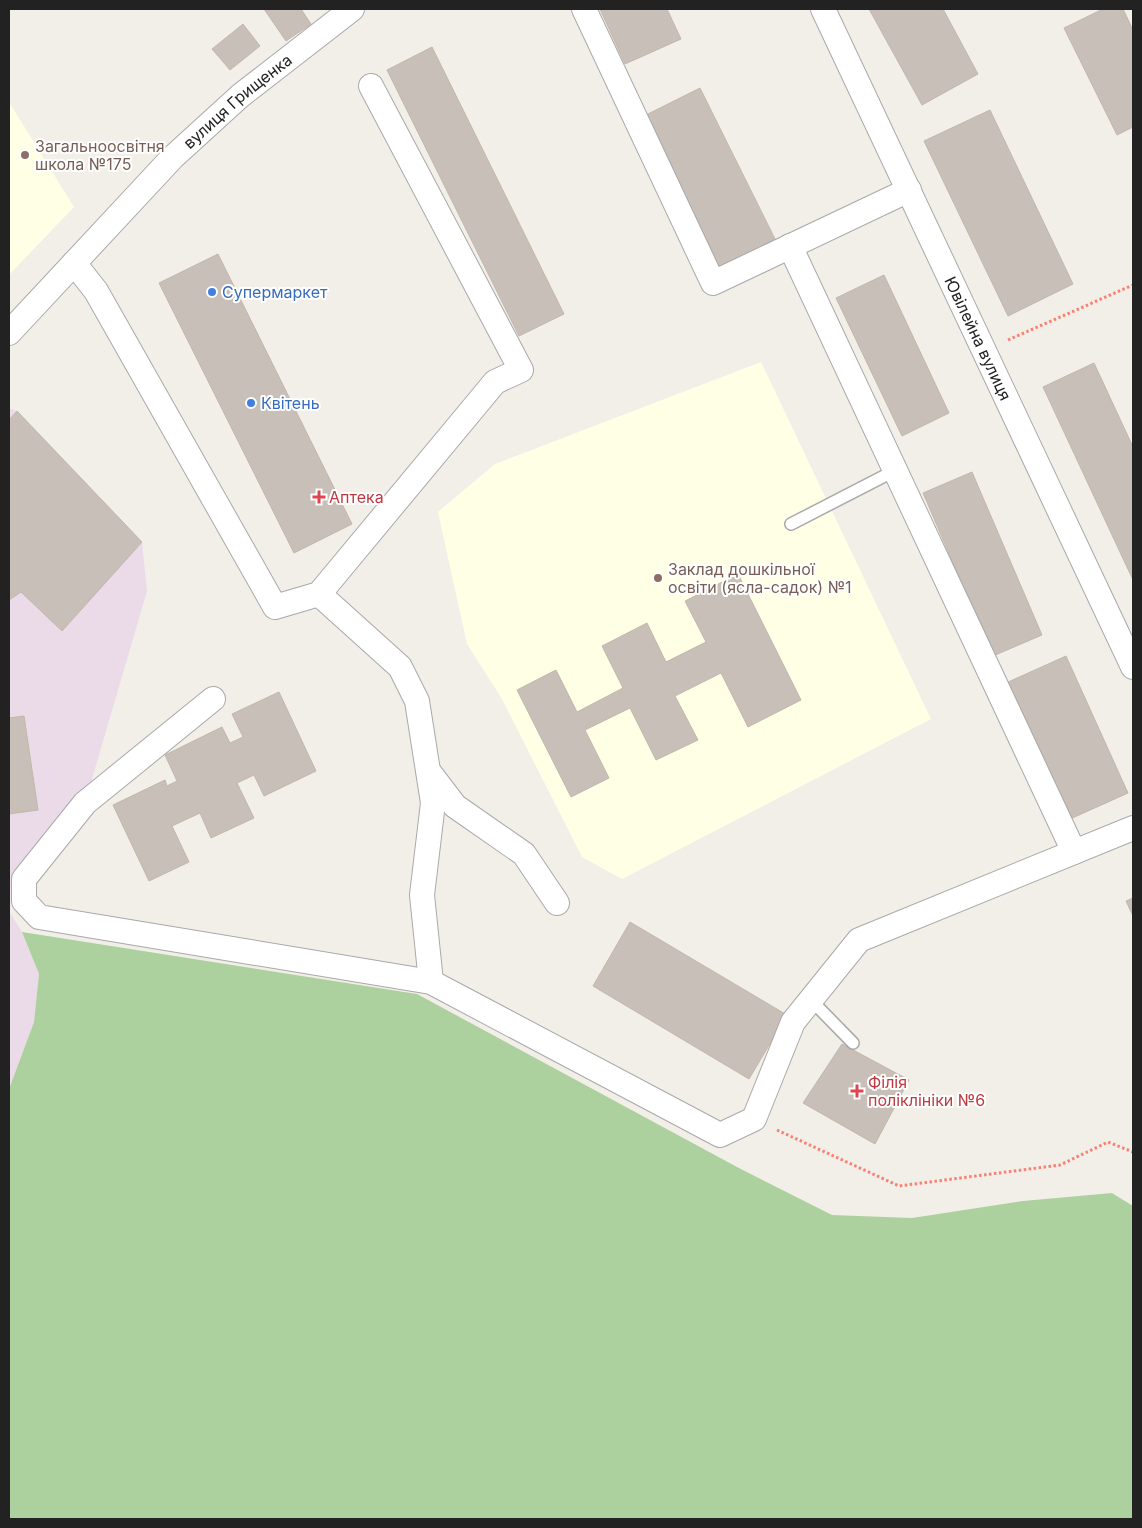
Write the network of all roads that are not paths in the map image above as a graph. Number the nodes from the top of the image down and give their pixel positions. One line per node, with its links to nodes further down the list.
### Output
1 (584, 9): 6 (street)
2 (823, 9): 5 (street, Ювілейна вулиця)
3 (344, 11): 7 (street, вулиця Грищенка)
4 (371, 86): 11 (street)
5 (908, 190): 6 (street); 12 (street, Ювілейна вулиця)
6 (790, 246): 9 (street)
7 (74, 263): 8 (street, вулиця Грищенка); 11 (street)
8 (9, 333)
9 (896, 470): 10 (lane); 16 (street)
10 (791, 524)
11 (319, 594): 14 (street)
12 (1133, 667)
13 (213, 699): 18 (street)
14 (429, 772): 17 (street); 18 (street)
15 (1133, 828): 16 (street)
16 (1074, 852): 19 (street)
17 (557, 903)
18 (431, 982): 19 (street)
19 (811, 1000): 20 (lane)
20 (853, 1043)

